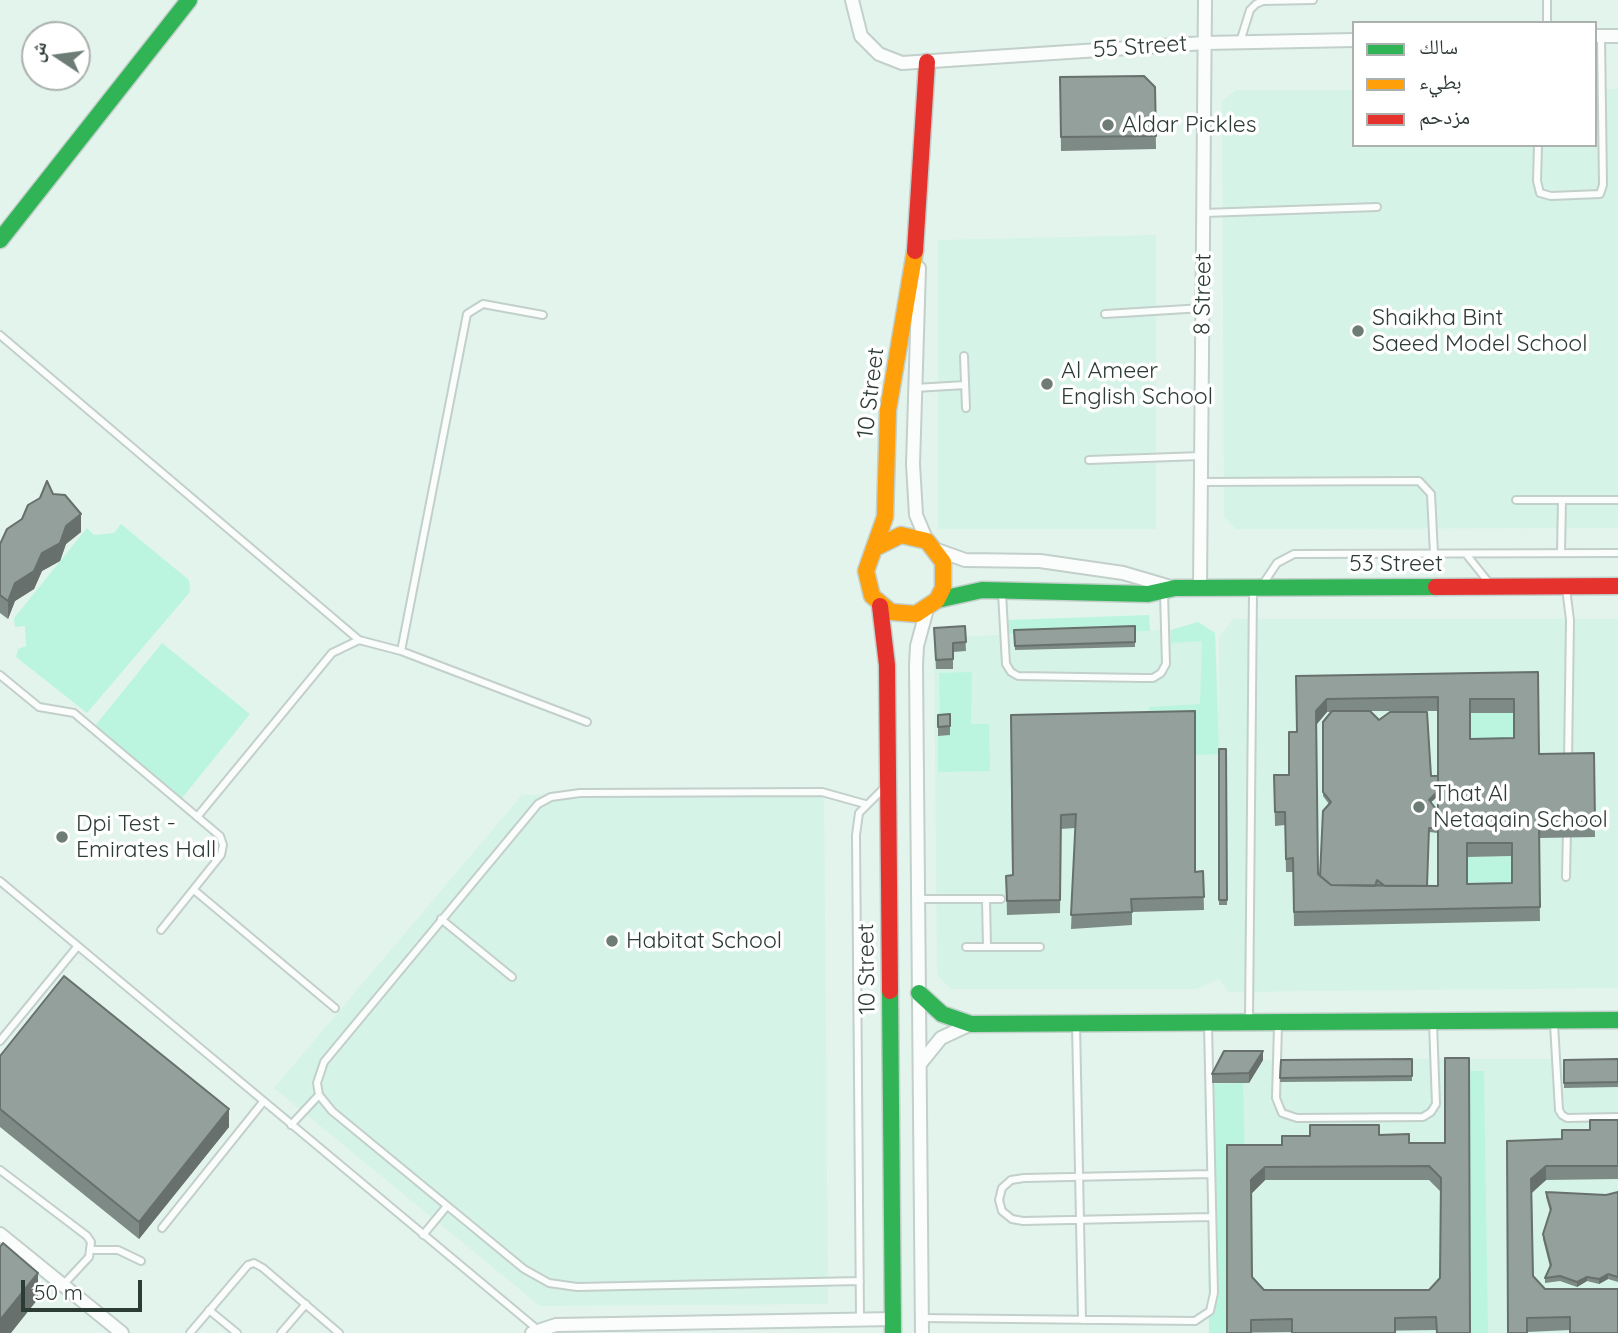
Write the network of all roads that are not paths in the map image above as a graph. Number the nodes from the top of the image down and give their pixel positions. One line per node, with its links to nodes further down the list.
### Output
1 (189, 0): 17 (street)
2 (852, 0): 13 (street)
3 (1205, 0): 12 (street, 8 Street)
4 (1313, 0): 6 (lane)
5 (1548, 0): 7 (lane)
6 (1255, 2): 11 (lane)
7 (1547, 21)
8 (1598, 36): 9 (street); 14 (lane)
9 (1618, 36)
10 (1352, 40): 11 (street, 55 Street)
11 (1240, 42): 12 (street, 55 Street)
12 (1205, 43): 13 (street, 55 Street); 16 (street, 8 Street)
13 (927, 62): 18 (street, 10 Street)
14 (1538, 147)
15 (1377, 207): 16 (lane)
16 (1204, 213): 19 (street, 8 Street)
17 (0, 240)
18 (916, 244): 24 (street, 10 Street); 25 (street, 10 Street)
19 (1203, 308): 20 (lane); 28 (street, 8 Street)
20 (1105, 314)
21 (543, 315): 50 (lane)
22 (0, 335): 49 (lane)
23 (964, 356): 26 (lane)
24 (894, 380): 25 (street); 35 (street, 10 Street)
25 (915, 384): 26 (lane); 34 (street, 10 Street)
26 (965, 385): 27 (lane)
27 (966, 408)
28 (1201, 456): 29 (lane); 30 (street, 8 Street)
29 (1089, 460)
30 (1201, 482): 38 (lane); 43 (street, 8 Street)
31 (1516, 500): 32 (lane)
32 (1562, 500): 33 (lane); 36 (lane)
33 (1618, 500)
34 (932, 546): 35 (street); 45 (street, 53 Street); 47 (street)
35 (877, 547): 48 (street)
36 (1561, 553): 37 (lane); 39 (lane)
37 (1618, 553)
38 (1434, 554): 39 (lane); 44 (lane)
39 (1466, 554): 40 (lane)
40 (1491, 586): 41 (street, 53 Street); 44 (street, 53 Street)
41 (1566, 586): 42 (street, 53 Street); 53 (lane)
42 (1618, 586)
43 (1200, 588): 44 (street, 53 Street); 45 (street, 53 Street)
44 (1257, 588): 80 (lane)
45 (1169, 590): 46 (street, 53 Street); 46 (lane)
46 (1002, 591): 47 (street, 53 Street)
47 (932, 604): 48 (street); 61 (street)
48 (880, 606): 54 (street, 10 Street)
49 (359, 640): 50 (lane); 56 (lane)
50 (401, 651): 52 (lane)
51 (0, 675): 56 (lane)
52 (587, 722)
53 (1568, 769)
54 (888, 786): 55 (lane); 105 (street, 10 Street)
55 (865, 804): 64 (lane); 98 (lane)
56 (197, 817): 60 (lane)
57 (1567, 822): 58 (lane)
58 (1566, 877)
59 (0, 881): 66 (lane)
60 (194, 890): 65 (lane); 72 (lane)
61 (918, 899): 62 (lane); 71 (street)
62 (986, 899): 63 (lane); 68 (lane)
63 (1001, 899)
64 (441, 919): 70 (lane); 83 (lane)
65 (161, 930)
66 (77, 947): 81 (lane); 84 (lane)
67 (966, 947): 68 (lane)
68 (987, 947): 69 (lane)
69 (1040, 947)
70 (512, 977)
71 (919, 993): 77 (street); 82 (street)
72 (335, 1008)
73 (1554, 1020): 74 (street); 75 (street); 85 (lane)
74 (1618, 1020)
75 (1433, 1021): 76 (street); 76 (lane)
76 (1278, 1023): 80 (street)
77 (971, 1024): 78 (street); 82 (street)
78 (1076, 1024): 79 (street); 89 (lane)
79 (1208, 1024): 80 (street); 88 (lane)
80 (1249, 1024)
81 (0, 1041)
82 (920, 1064): 102 (street)
83 (319, 1095): 86 (lane); 90 (lane)
84 (263, 1102): 86 (lane); 93 (lane)
85 (1618, 1117)
86 (291, 1125): 95 (lane)
87 (0, 1170): 96 (lane)
88 (1211, 1174): 89 (lane); 91 (lane)
89 (1079, 1177): 92 (lane); 92 (lane)
90 (447, 1206): 95 (lane); 98 (lane)
91 (1211, 1217): 92 (lane); 104 (lane)
92 (1080, 1219): 104 (lane)
93 (162, 1228)
94 (0, 1234): 99 (street)
95 (423, 1235): 106 (lane)
96 (92, 1250): 97 (lane); 99 (lane)
97 (141, 1261)
98 (860, 1281): 103 (lane)
99 (63, 1285): 107 (street)
100 (306, 1304): 101 (lane); 110 (lane); 111 (lane)
101 (209, 1310): 108 (lane); 109 (lane)
102 (922, 1318): 104 (lane); 112 (street)
103 (860, 1320): 105 (street); 106 (street)
104 (1082, 1320)
105 (893, 1326)
106 (534, 1331)
107 (122, 1333)
108 (190, 1333)
109 (237, 1333)
110 (282, 1333)
111 (339, 1333)
112 (922, 1333)

